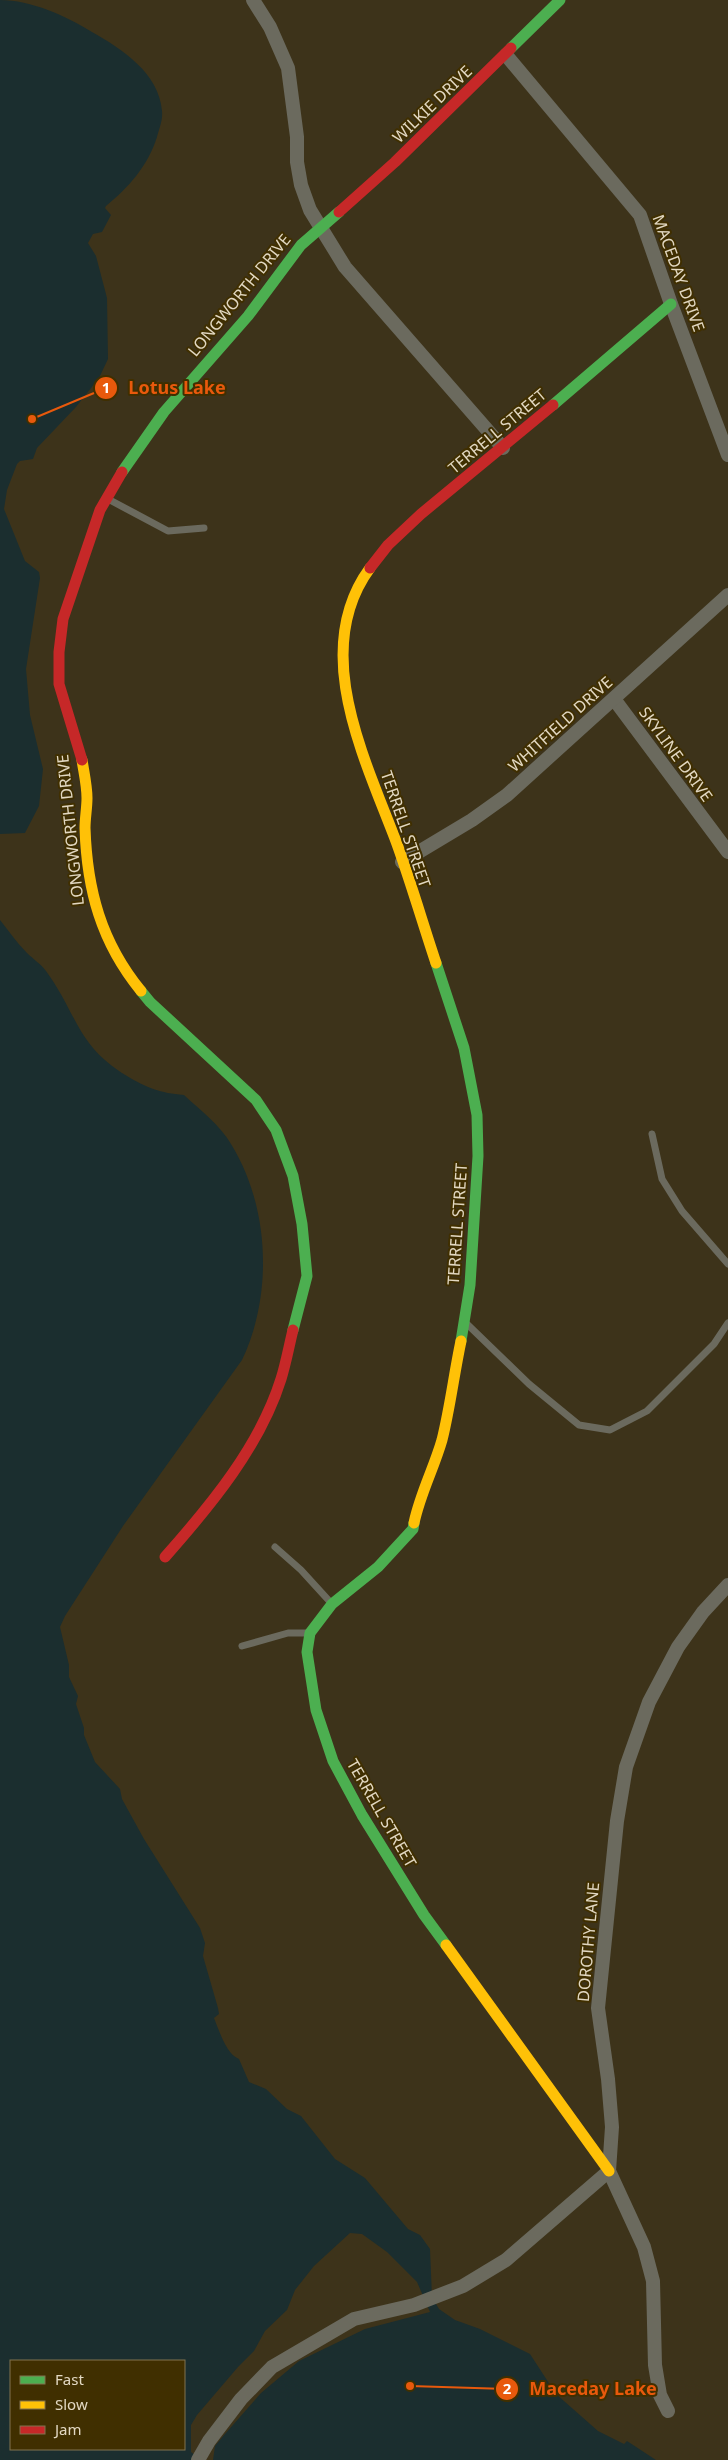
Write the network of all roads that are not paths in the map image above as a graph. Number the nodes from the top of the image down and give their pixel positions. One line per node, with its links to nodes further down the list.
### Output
1 (253, 0): 4 (street)
2 (560, 0): 3 (street, WILKIE DRIVE)
3 (506, 55): 4 (street, WILKIE DRIVE); 5 (street, MACEDAY DRIVE)
4 (322, 226): 6 (street); 8 (street, LONGWORTH DRIVE)
5 (671, 304): 6 (street, TERRELL STREET); 7 (street, MACEDAY DRIVE)
6 (503, 448): 13 (street, TERRELL STREET)
7 (728, 455)
8 (107, 498): 9 (lane); 19 (street, LONGWORTH DRIVE)
9 (204, 528)
10 (728, 595): 11 (street, WHITFIELD DRIVE)
11 (614, 699): 12 (street, SKYLINE DRIVE); 13 (street, WHITFIELD DRIVE)
12 (728, 852)
13 (402, 862): 16 (street, TERRELL STREET)
14 (652, 1134): 15 (lane)
15 (728, 1264)
16 (465, 1322): 17 (lane); 21 (street, TERRELL STREET)
17 (728, 1323)
18 (276, 1547): 21 (lane)
19 (165, 1558)
20 (728, 1585): 24 (street, DOROTHY LANE)
21 (332, 1604): 22 (street, TERRELL STREET)
22 (310, 1633): 23 (lane); 24 (street, TERRELL STREET)
23 (242, 1646)
24 (609, 2171): 25 (street, DOROTHY LANE); 26 (street)
25 (668, 2410)
26 (198, 2460)

